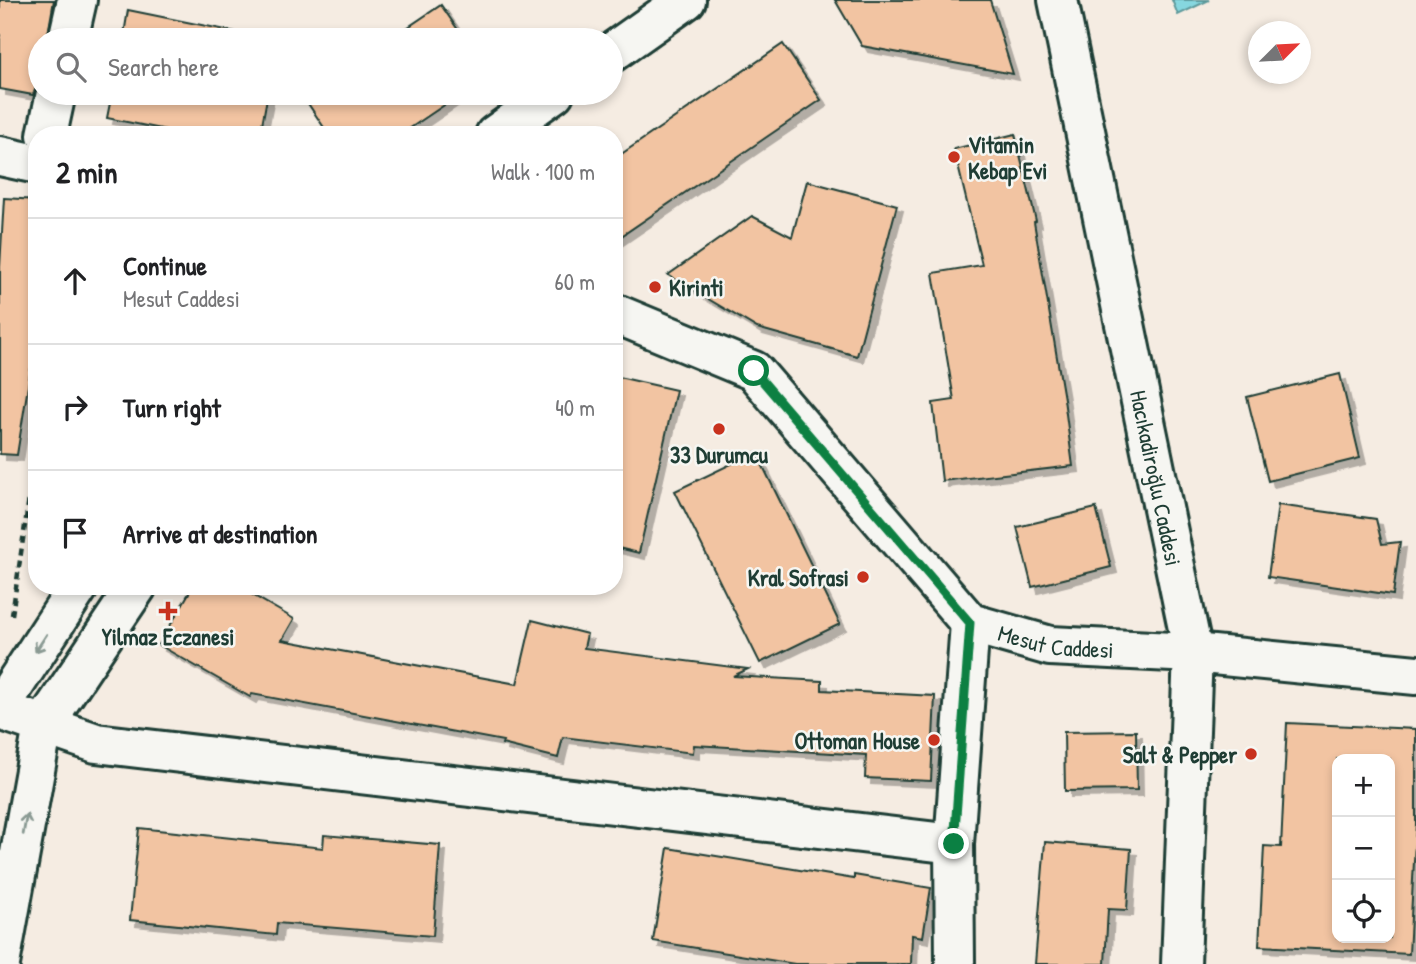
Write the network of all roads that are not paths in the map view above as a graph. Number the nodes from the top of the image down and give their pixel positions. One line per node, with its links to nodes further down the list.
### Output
1 (77, 0): 4 (street)
2 (686, 0): 5 (street)
3 (1058, 0): 16 (street, Hacıkadiroğlu Caddesi)
4 (71, 28)
5 (623, 45)
6 (54, 105): 8 (street)
7 (537, 105): 9 (street)
8 (49, 126)
9 (508, 126)
10 (0, 156): 11 (street)
11 (28, 162)
12 (623, 317): 15 (street, Mesut Caddesi)
13 (73, 595): 18 (street, one-way to 18)
14 (131, 595): 19 (street)
15 (970, 623): 16 (street, Mesut Caddesi); 20 (street)
16 (1193, 653): 17 (street, Mesut Caddesi); 23 (street, Hacıkadiroğlu Caddesi)
17 (1416, 675)
18 (0, 709): 19 (street)
19 (43, 726): 20 (street); 21 (street, one-way to 19)
20 (954, 844): 22 (street)
21 (0, 964)
22 (955, 964)
23 (1181, 964)

